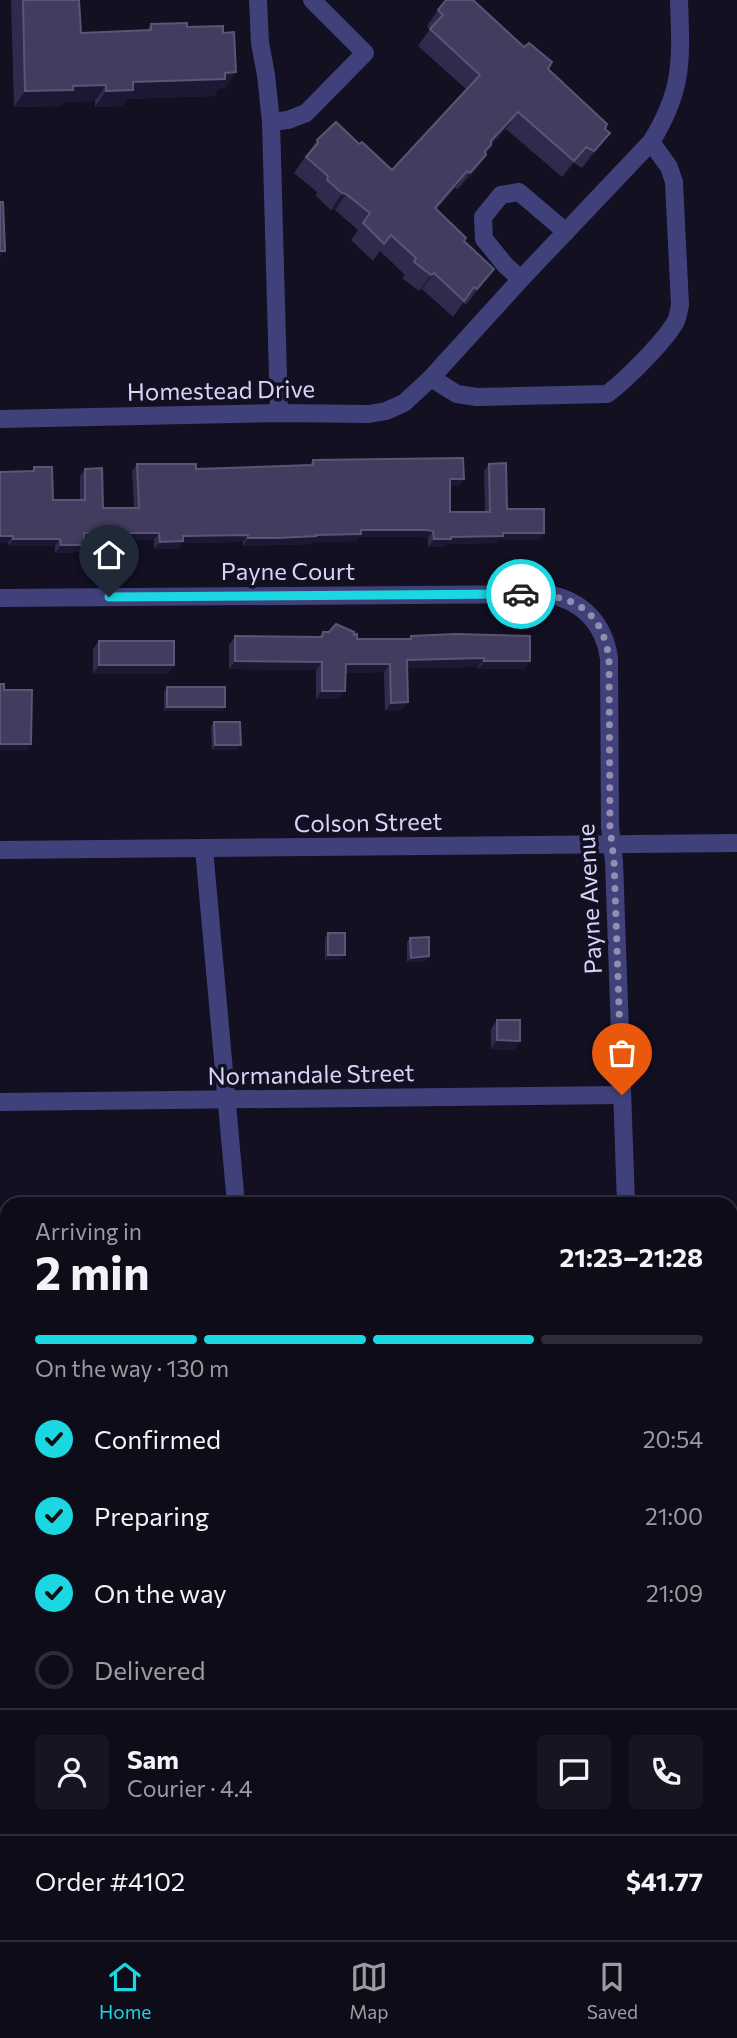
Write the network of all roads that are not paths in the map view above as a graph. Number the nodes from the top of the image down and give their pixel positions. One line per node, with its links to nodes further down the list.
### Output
1 (258, 0): 4 (street)
2 (312, 0): 4 (street)
3 (679, 0): 5 (street, Homestead Drive)
4 (271, 122): 9 (street)
5 (651, 142): 6 (street, Homestead Drive); 8 (street)
6 (566, 232): 7 (street, Homestead Drive); 7 (street)
7 (521, 279): 8 (street, Homestead Drive)
8 (431, 378): 9 (street, Homestead Drive)
9 (279, 414): 10 (street, Homestead Drive)
10 (0, 419)
11 (0, 598): 12 (street, Payne Court)
12 (575, 603): 14 (street, Payne Avenue)
13 (737, 843): 14 (street, Colson Street)
14 (611, 845): 15 (street, Colson Street); 17 (street, Payne Avenue)
15 (204, 849): 16 (street, Colson Street); 18 (street)
16 (0, 850)
17 (622, 1095): 18 (street, Normandale Street); 21 (street, Payne Avenue)
18 (227, 1100): 19 (street, Normandale Street); 20 (street)
19 (0, 1102)
20 (235, 1197)
21 (626, 1197)

